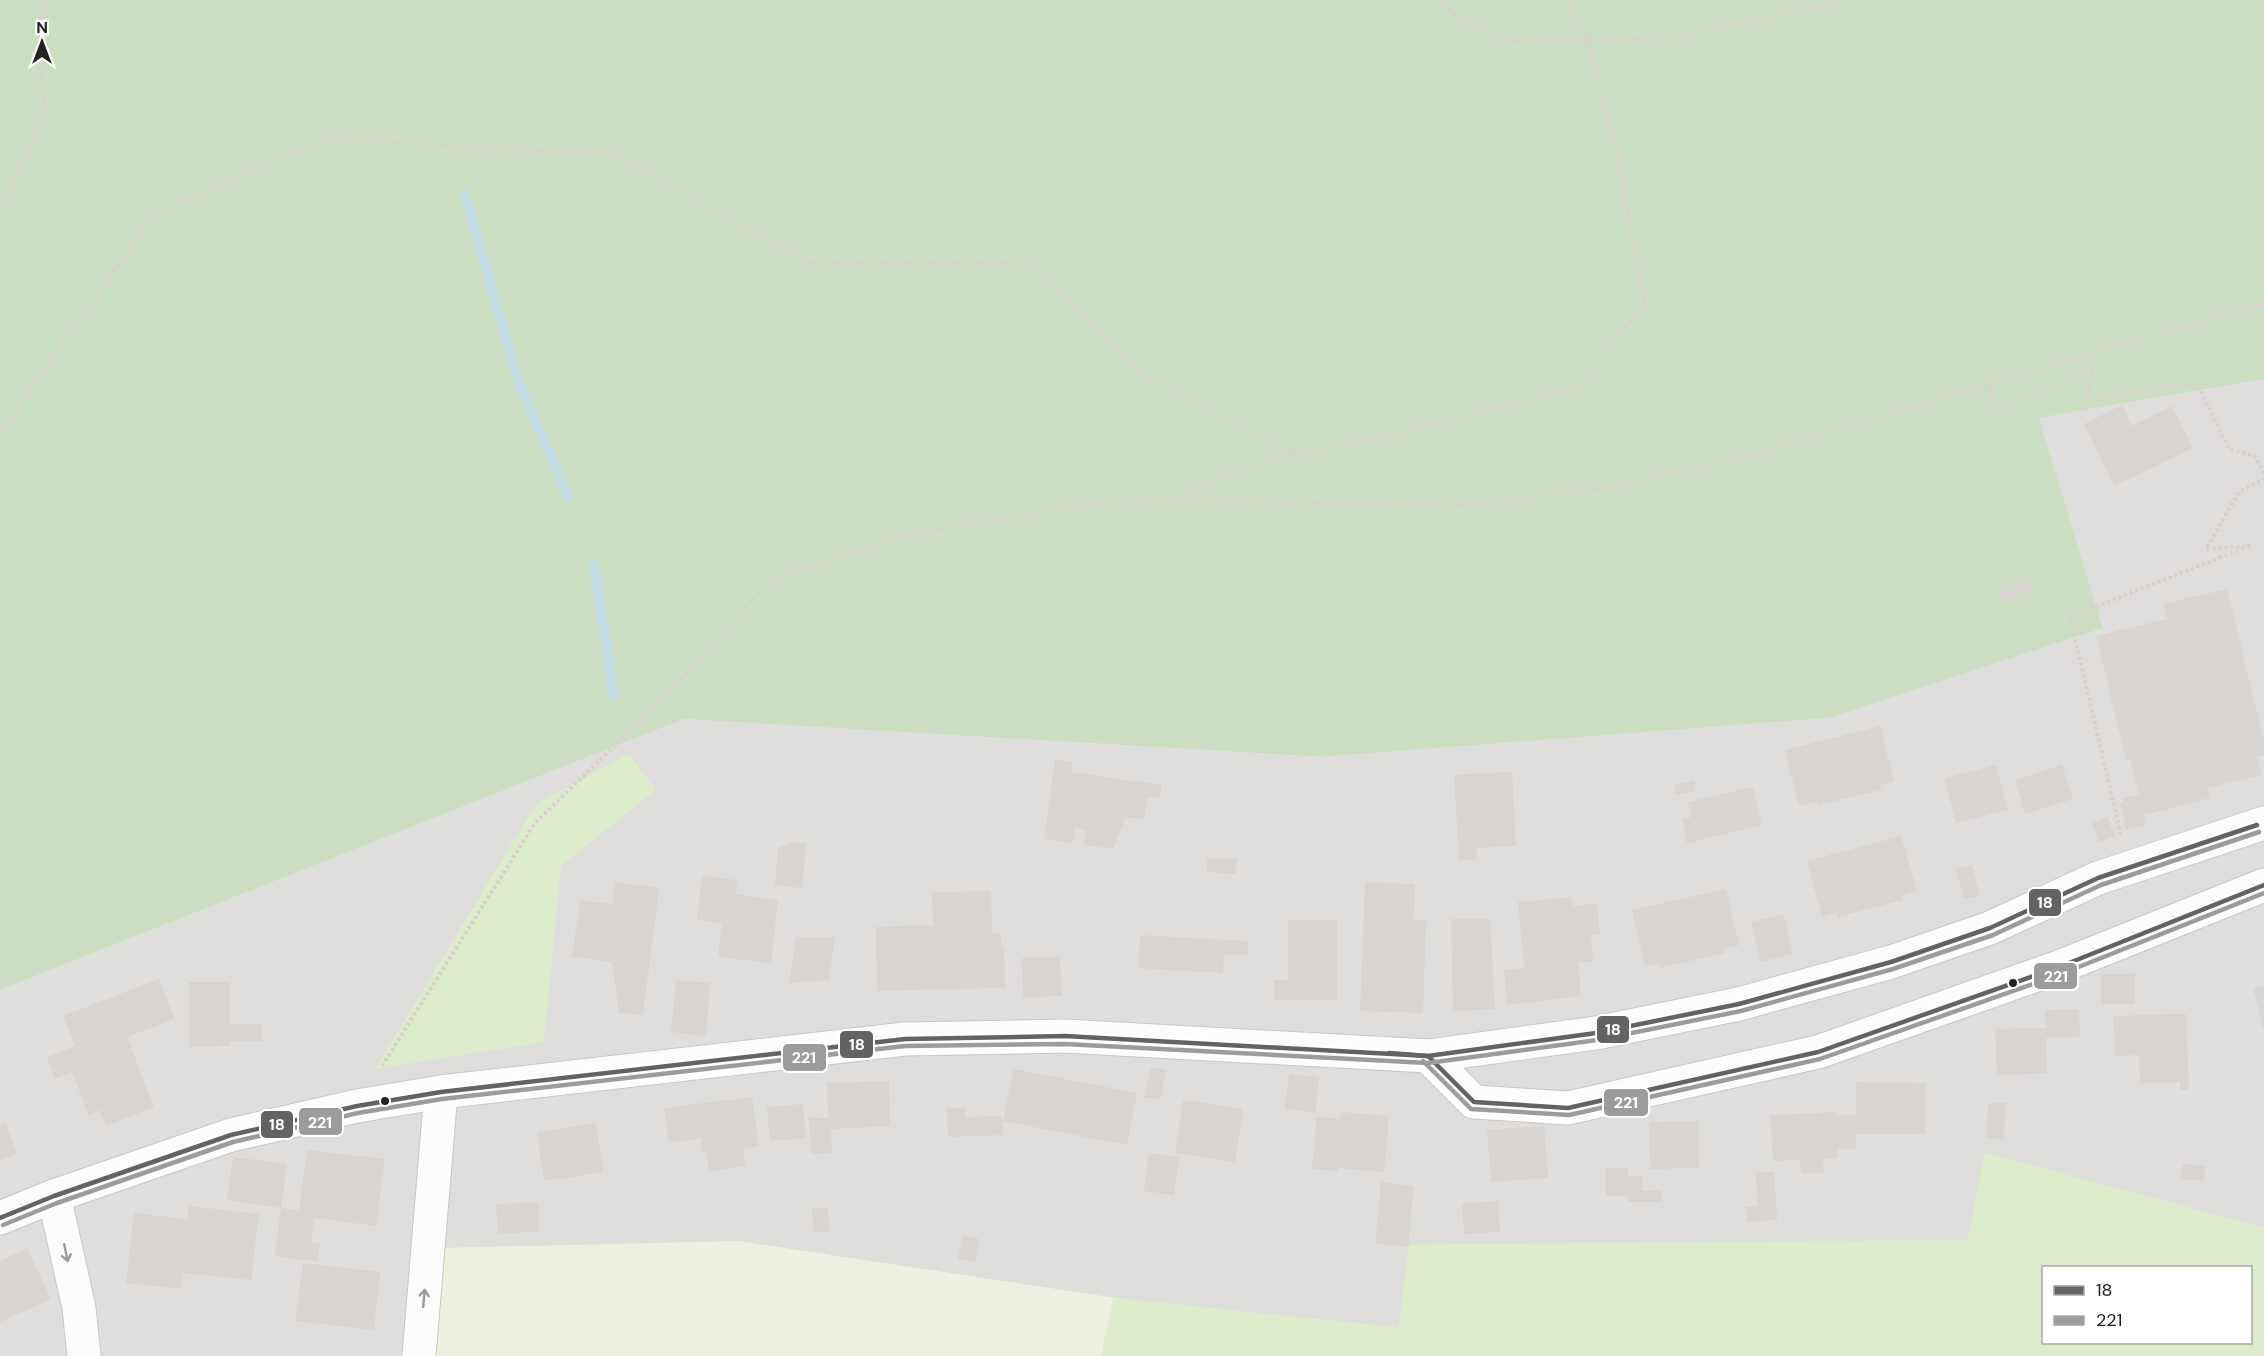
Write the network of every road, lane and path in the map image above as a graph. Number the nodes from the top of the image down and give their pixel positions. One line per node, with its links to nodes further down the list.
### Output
1 (48, 0): 6 (path)
2 (1433, 0): 5 (path)
3 (1564, 0): 5 (path)
4 (1843, 0): 5 (path)
5 (1587, 39): 10 (path)
6 (0, 215)
7 (2264, 304): 8 (path)
8 (1991, 383): 11 (path); 13 (path)
9 (0, 434): 10 (path)
10 (1296, 454): 13 (path)
11 (2264, 473)
12 (2264, 480): 15 (path)
13 (1174, 499): 19 (path)
14 (2262, 828): 15 (street)
15 (2129, 868): 17 (street)
16 (2264, 885): 17 (street)
17 (1428, 1056): 18 (street)
18 (441, 1092): 19 (street); 23 (street, one-way to 18)
19 (357, 1106): 20 (street)
20 (54, 1196): 21 (street); 22 (street, one-way to 22)
21 (0, 1218)
22 (84, 1356)
23 (419, 1356)

